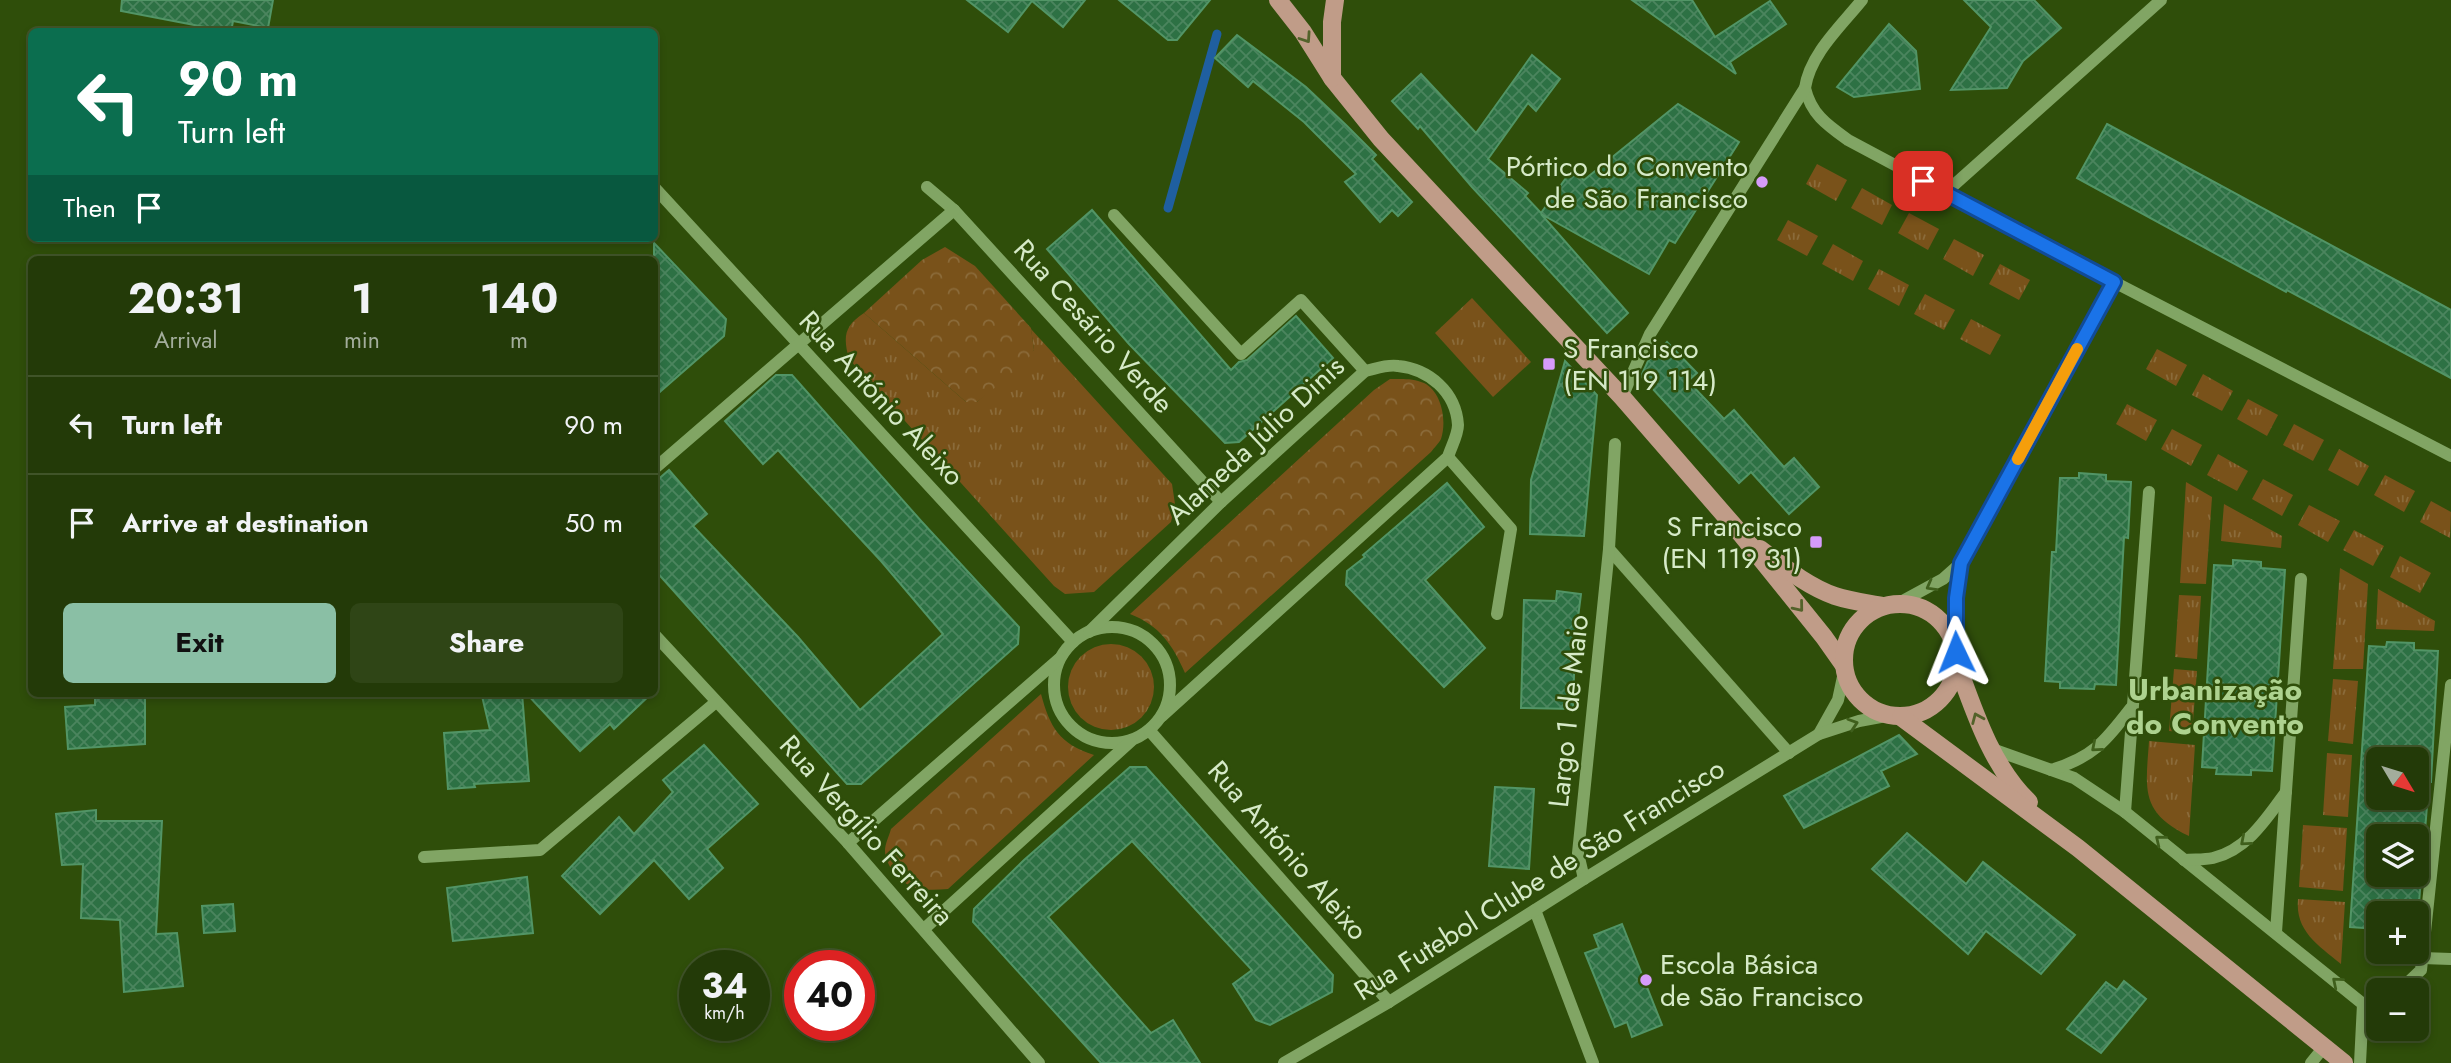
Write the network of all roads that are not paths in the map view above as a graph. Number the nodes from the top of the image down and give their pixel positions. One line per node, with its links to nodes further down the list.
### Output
1 (1278, 0): 5 (main road, one-way to 5)
2 (1335, 0): 5 (main road)
3 (1862, 0): 6 (street)
4 (2161, 0): 9 (street)
5 (1332, 78): 15 (main road)
6 (1805, 88): 9 (street); 15 (street)
7 (927, 187): 10 (street, Rua Cesário Verde)
8 (658, 191): 13 (street, Rua António Aleixo)
9 (1945, 193): 12 (street)
10 (954, 209): 13 (street); 21 (street, Rua Cesário Verde)
11 (1114, 215): 14 (street)
12 (2114, 282): 17 (street); 24 (street)
13 (799, 344): 19 (street); 30 (street, Rua António Aleixo)
14 (1365, 371): 18 (street, Alameda Júlio Dinis); 21 (street, Alameda Júlio Dinis)
15 (1622, 397): 22 (main road)
16 (1615, 444): 23 (street, Largo 1 de Maio)
17 (2451, 456)
18 (1448, 457): 27 (street); 37 (street, Alameda Júlio Dinis)
19 (658, 466)
20 (2149, 492): 36 (street)
21 (1221, 502): 28 (street, Alameda Júlio Dinis)
22 (1741, 534): 26 (main road); 33 (main road, one-way to 33)
23 (1609, 549): 43 (street); 51 (street, Largo 1 de Maio)
24 (1961, 563): 26 (street, one-way to 26); 32 (street)
25 (2301, 579): 45 (street)
26 (1890, 605): 32 (main road); 33 (main road)
27 (1497, 614)
28 (1089, 632): 30 (street, Alameda Júlio Dinis); 37 (street, Alameda Júlio Dinis)
29 (658, 638): 35 (street, Rua Vergílio Ferreira)
30 (1073, 642): 31 (street, Alameda Júlio Dinis)
31 (1062, 656): 41 (street, Alameda Júlio Dinis); 47 (street, Alameda Júlio Dinis)
32 (1956, 658): 38 (main road); 42 (main road, one-way to 32)
33 (1844, 668): 38 (main road); 40 (street)
34 (2451, 685): 52 (street)
35 (716, 702): 47 (street, Rua Vergílio Ferreira); 49 (street)
36 (2131, 708): 44 (street, one-way to 44); 46 (street)
37 (1162, 716): 39 (street, Alameda Júlio Dinis)
38 (1894, 716): 40 (street, one-way to 38); 48 (main road)
39 (1149, 730): 41 (street, Alameda Júlio Dinis); 60 (street, Rua António Aleixo)
40 (1819, 734): 43 (street, Rua Futebol Clube de São Francisco)
41 (1132, 740): 54 (street, Alameda Júlio Dinis)
42 (1992, 749): 44 (street); 48 (main road)
43 (1789, 753): 51 (street, Rua Futebol Clube de São Francisco)
44 (2051, 770): 46 (street)
45 (2286, 791): 50 (street, one-way to 50); 55 (street)
46 (2125, 812): 50 (street, one-way to 46)
47 (848, 843): 54 (street, Rua Vergílio Ferreira)
48 (2078, 848): 63 (main road)
49 (425, 857)
50 (2184, 859): 55 (street)
51 (1584, 879): 53 (street, Rua Futebol Clube de São Francisco)
52 (2428, 901)
53 (1535, 910): 60 (street, Rua Futebol Clube de São Francisco); 66 (street)
54 (924, 929): 64 (street, Rua Vergílio Ferreira)
55 (2276, 932): 62 (street, one-way to 55)
56 (2429, 958): 57 (street)
57 (2451, 959)
58 (2422, 964): 59 (street)
59 (2413, 978)
60 (1389, 1002): 65 (street, Rua Futebol Clube de São Francisco)
61 (2366, 1003): 62 (street)
62 (2363, 1004): 69 (street)
63 (2324, 1046): 67 (street); 68 (main road)
64 (1039, 1063)
65 (1284, 1063)
66 (1593, 1063)
67 (2311, 1063)
68 (2344, 1063)
69 (2360, 1063)

